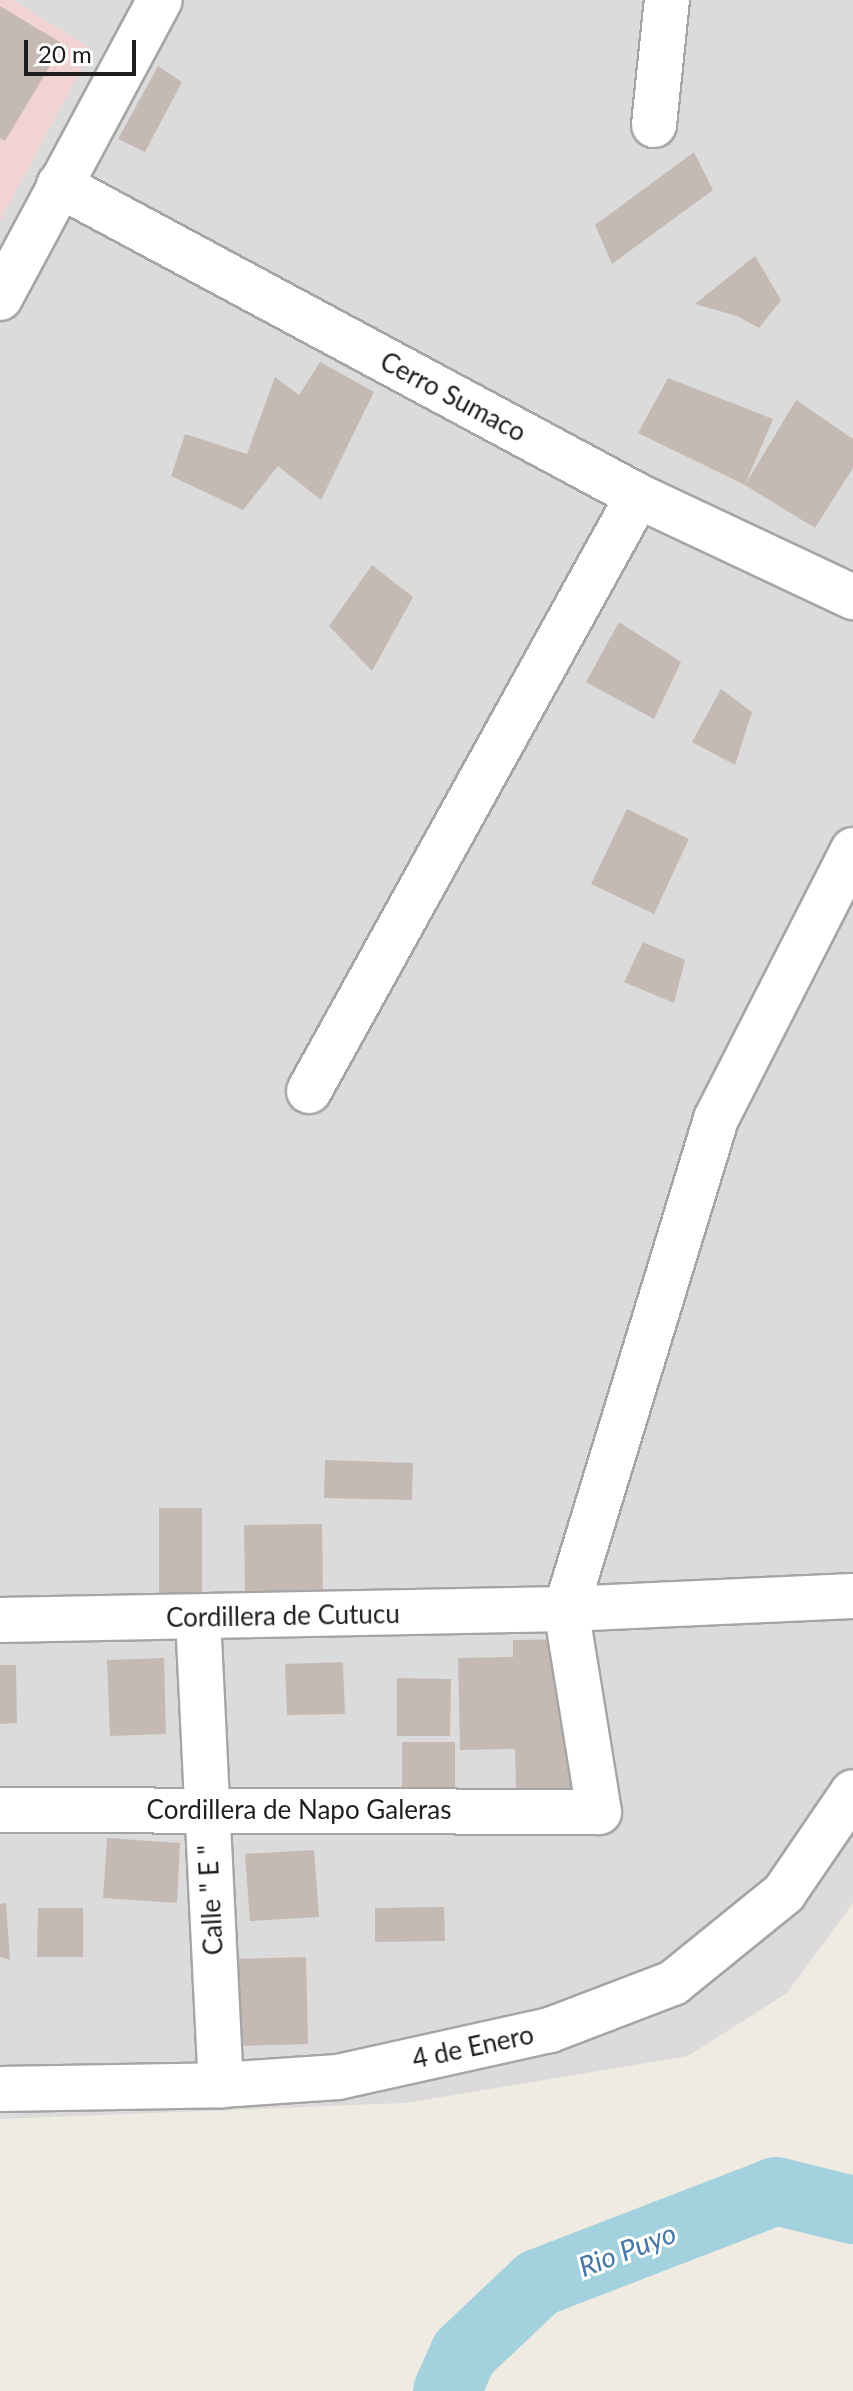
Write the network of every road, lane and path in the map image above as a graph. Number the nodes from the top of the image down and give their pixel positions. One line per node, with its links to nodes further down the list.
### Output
1 (160, 0): 4 (street)
2 (667, 0): 3 (street)
3 (654, 125)
4 (59, 185): 5 (street); 6 (street, Cerro Sumaco)
5 (0, 298)
6 (638, 496): 7 (street, Cerro Sumaco); 9 (street)
7 (853, 597)
8 (853, 850): 11 (street)
9 (309, 1091)
10 (853, 1596): 11 (street, Cordillera de Cutucu)
11 (566, 1609): 12 (street, Cordillera de Cutucu); 15 (street, Cordillera de Napo Galeras)
12 (198, 1618): 13 (street, Cordillera de Cutucu); 15 (street, Calle " E ")
13 (0, 1620)
14 (853, 1792): 17 (street, 4 de Enero)
15 (207, 1809): 16 (street, Cordillera de Napo Galeras); 17 (street, Calle " E ")
16 (0, 1810)
17 (221, 2085): 18 (street, 4 de Enero)
18 (0, 2089)

